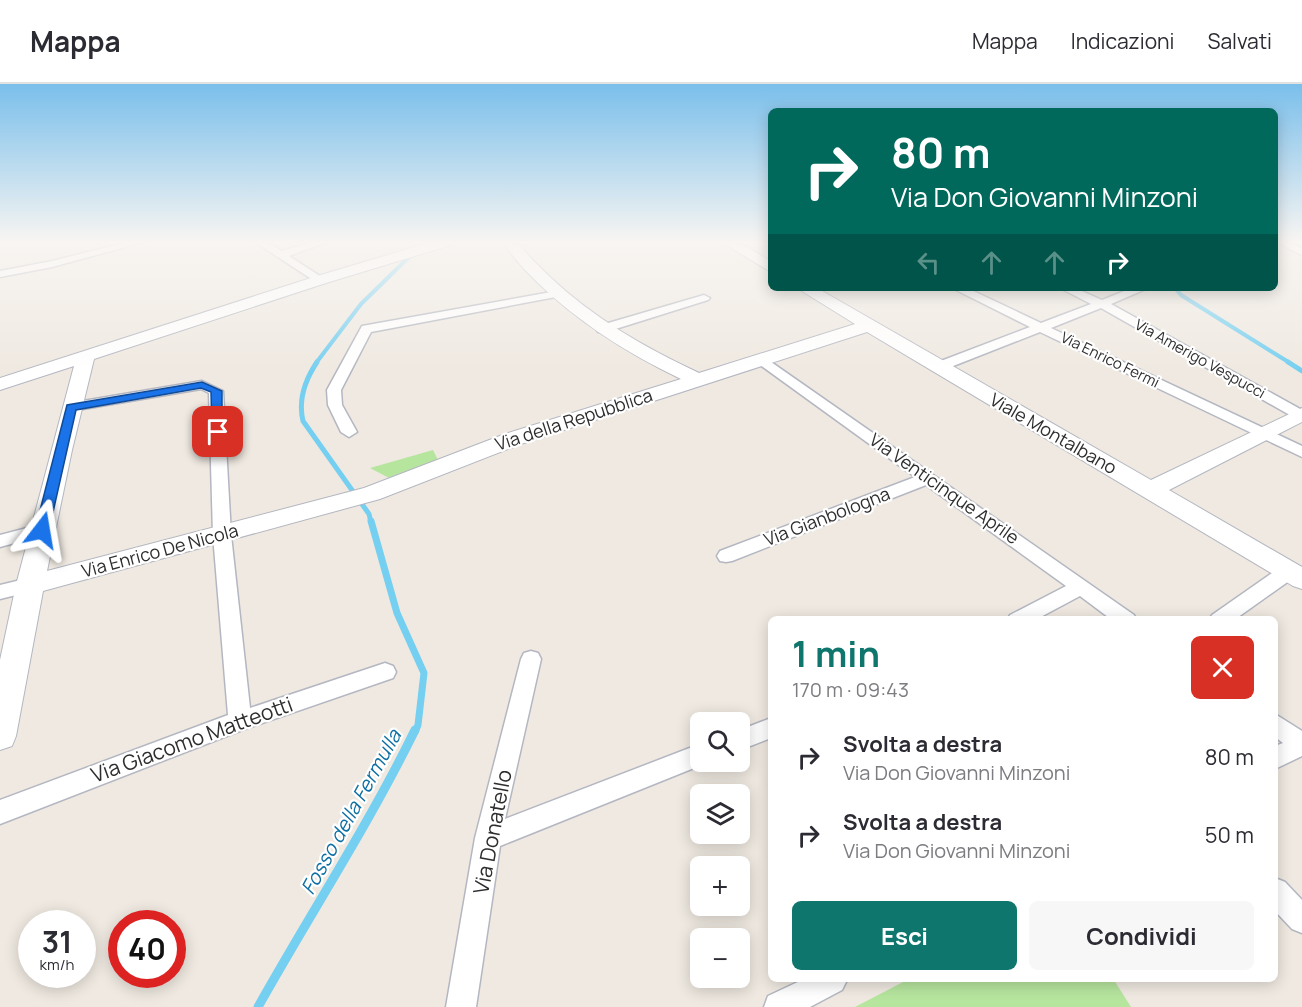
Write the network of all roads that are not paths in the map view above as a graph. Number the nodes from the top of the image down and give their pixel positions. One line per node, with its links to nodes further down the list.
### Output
1 (304, 285): 13 (street)
2 (548, 285): 7 (street, Via della Repubblica)
3 (810, 291): 10 (street, Viale Montalbano)
4 (964, 291): 11 (street, Via Enrico Fermi)
5 (1073, 291): 9 (street, Via Amerigo Vespucci)
6 (1134, 291): 9 (street)
7 (557, 294): 12 (street, Via della Repubblica); 20 (street)
8 (704, 298): 12 (street)
9 (1102, 304): 11 (street); 19 (street, Via Amerigo Vespucci)
10 (867, 326): 14 (street, Via della Repubblica); 15 (street, Viale Montalbano)
11 (1042, 327): 15 (street); 21 (street, Via Enrico Fermi)
12 (602, 329): 16 (street, Via della Repubblica)
13 (86, 356): 17 (street); 18 (street)
14 (761, 359): 16 (street, Via della Repubblica); 23 (street, Via Venticinque Aprile)
15 (938, 367): 24 (street, Viale Montalbano)
16 (698, 380): 25 (street, Via della Repubblica)
17 (0, 384)
18 (71, 407): 26 (street); 27 (street)
19 (1301, 415): 21 (street)
20 (349, 432)
21 (1262, 434): 22 (street, Via Enrico Fermi); 24 (street)
22 (1302, 452)
23 (928, 478): 29 (street, Via Gianbologna); 32 (street, Via Venticinque Aprile)
24 (1150, 490): 30 (street, Viale Montalbano)
25 (320, 510): 27 (street, Via Enrico De Nicola)
26 (42, 530): 28 (street); 31 (street)
27 (222, 535): 31 (street, Via Enrico De Nicola); 39 (street)
28 (0, 541)
29 (726, 556)
30 (1296, 575): 36 (street)
31 (29, 585): 33 (street, Via Enrico De Nicola); 42 (street)
32 (1081, 587): 34 (street); 35 (street, Via Venticinque Aprile)
33 (0, 592)
34 (1025, 616)
35 (1121, 616)
36 (1226, 616)
37 (531, 659): 48 (street, Via Donatello)
38 (385, 672): 39 (street, Via Giacomo Matteotti)
39 (240, 721): 47 (street, Via Giacomo Matteotti)
40 (1278, 726): 44 (street)
41 (768, 729): 43 (street)
42 (0, 736)
43 (750, 736)
44 (1302, 744): 45 (street)
45 (1278, 756)
46 (690, 759): 48 (street)
47 (0, 812)
48 (488, 838): 52 (street, Via Donatello)
49 (1278, 895): 50 (street)
50 (1302, 919)
51 (828, 982): 53 (street)
52 (460, 1007)
53 (779, 1007)

